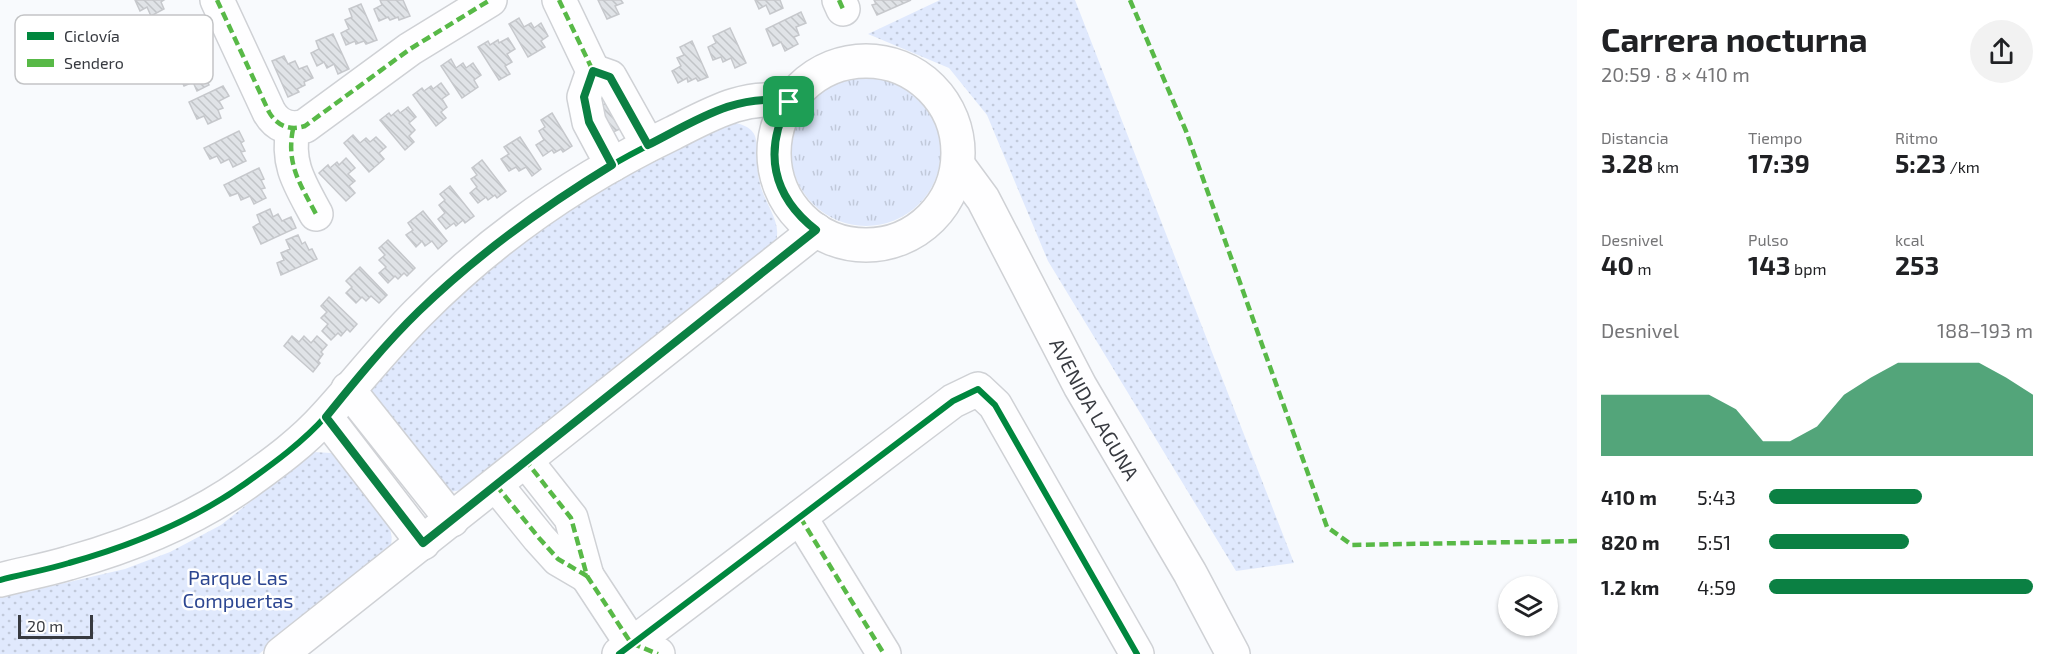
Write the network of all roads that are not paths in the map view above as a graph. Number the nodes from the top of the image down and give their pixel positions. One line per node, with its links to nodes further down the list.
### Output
1 (217, 0): 6 (street)
2 (490, 0): 6 (street)
3 (559, 0): 4 (street)
4 (593, 71): 7 (street); 8 (street)
5 (789, 102): 7 (street); 9 (street); 11 (street)
6 (293, 129): 10 (street)
7 (648, 145): 8 (street)
8 (612, 165): 12 (street)
9 (958, 165): 11 (street); 25 (street, AVENIDA LAGUNA)
10 (316, 214)
11 (816, 230): 14 (street)
12 (348, 389): 13 (street); 17 (street)
13 (326, 417): 18 (street); 20 (street)
14 (526, 461): 15 (street); 19 (street)
15 (496, 485): 17 (street); 19 (street)
16 (800, 517): 21 (street); 23 (street); 24 (street)
17 (452, 520): 18 (street)
18 (423, 543): 22 (street)
19 (587, 576): 21 (street)
20 (0, 580)
21 (635, 651)
22 (281, 654)
23 (884, 654)
24 (1137, 654)
25 (1233, 654)

